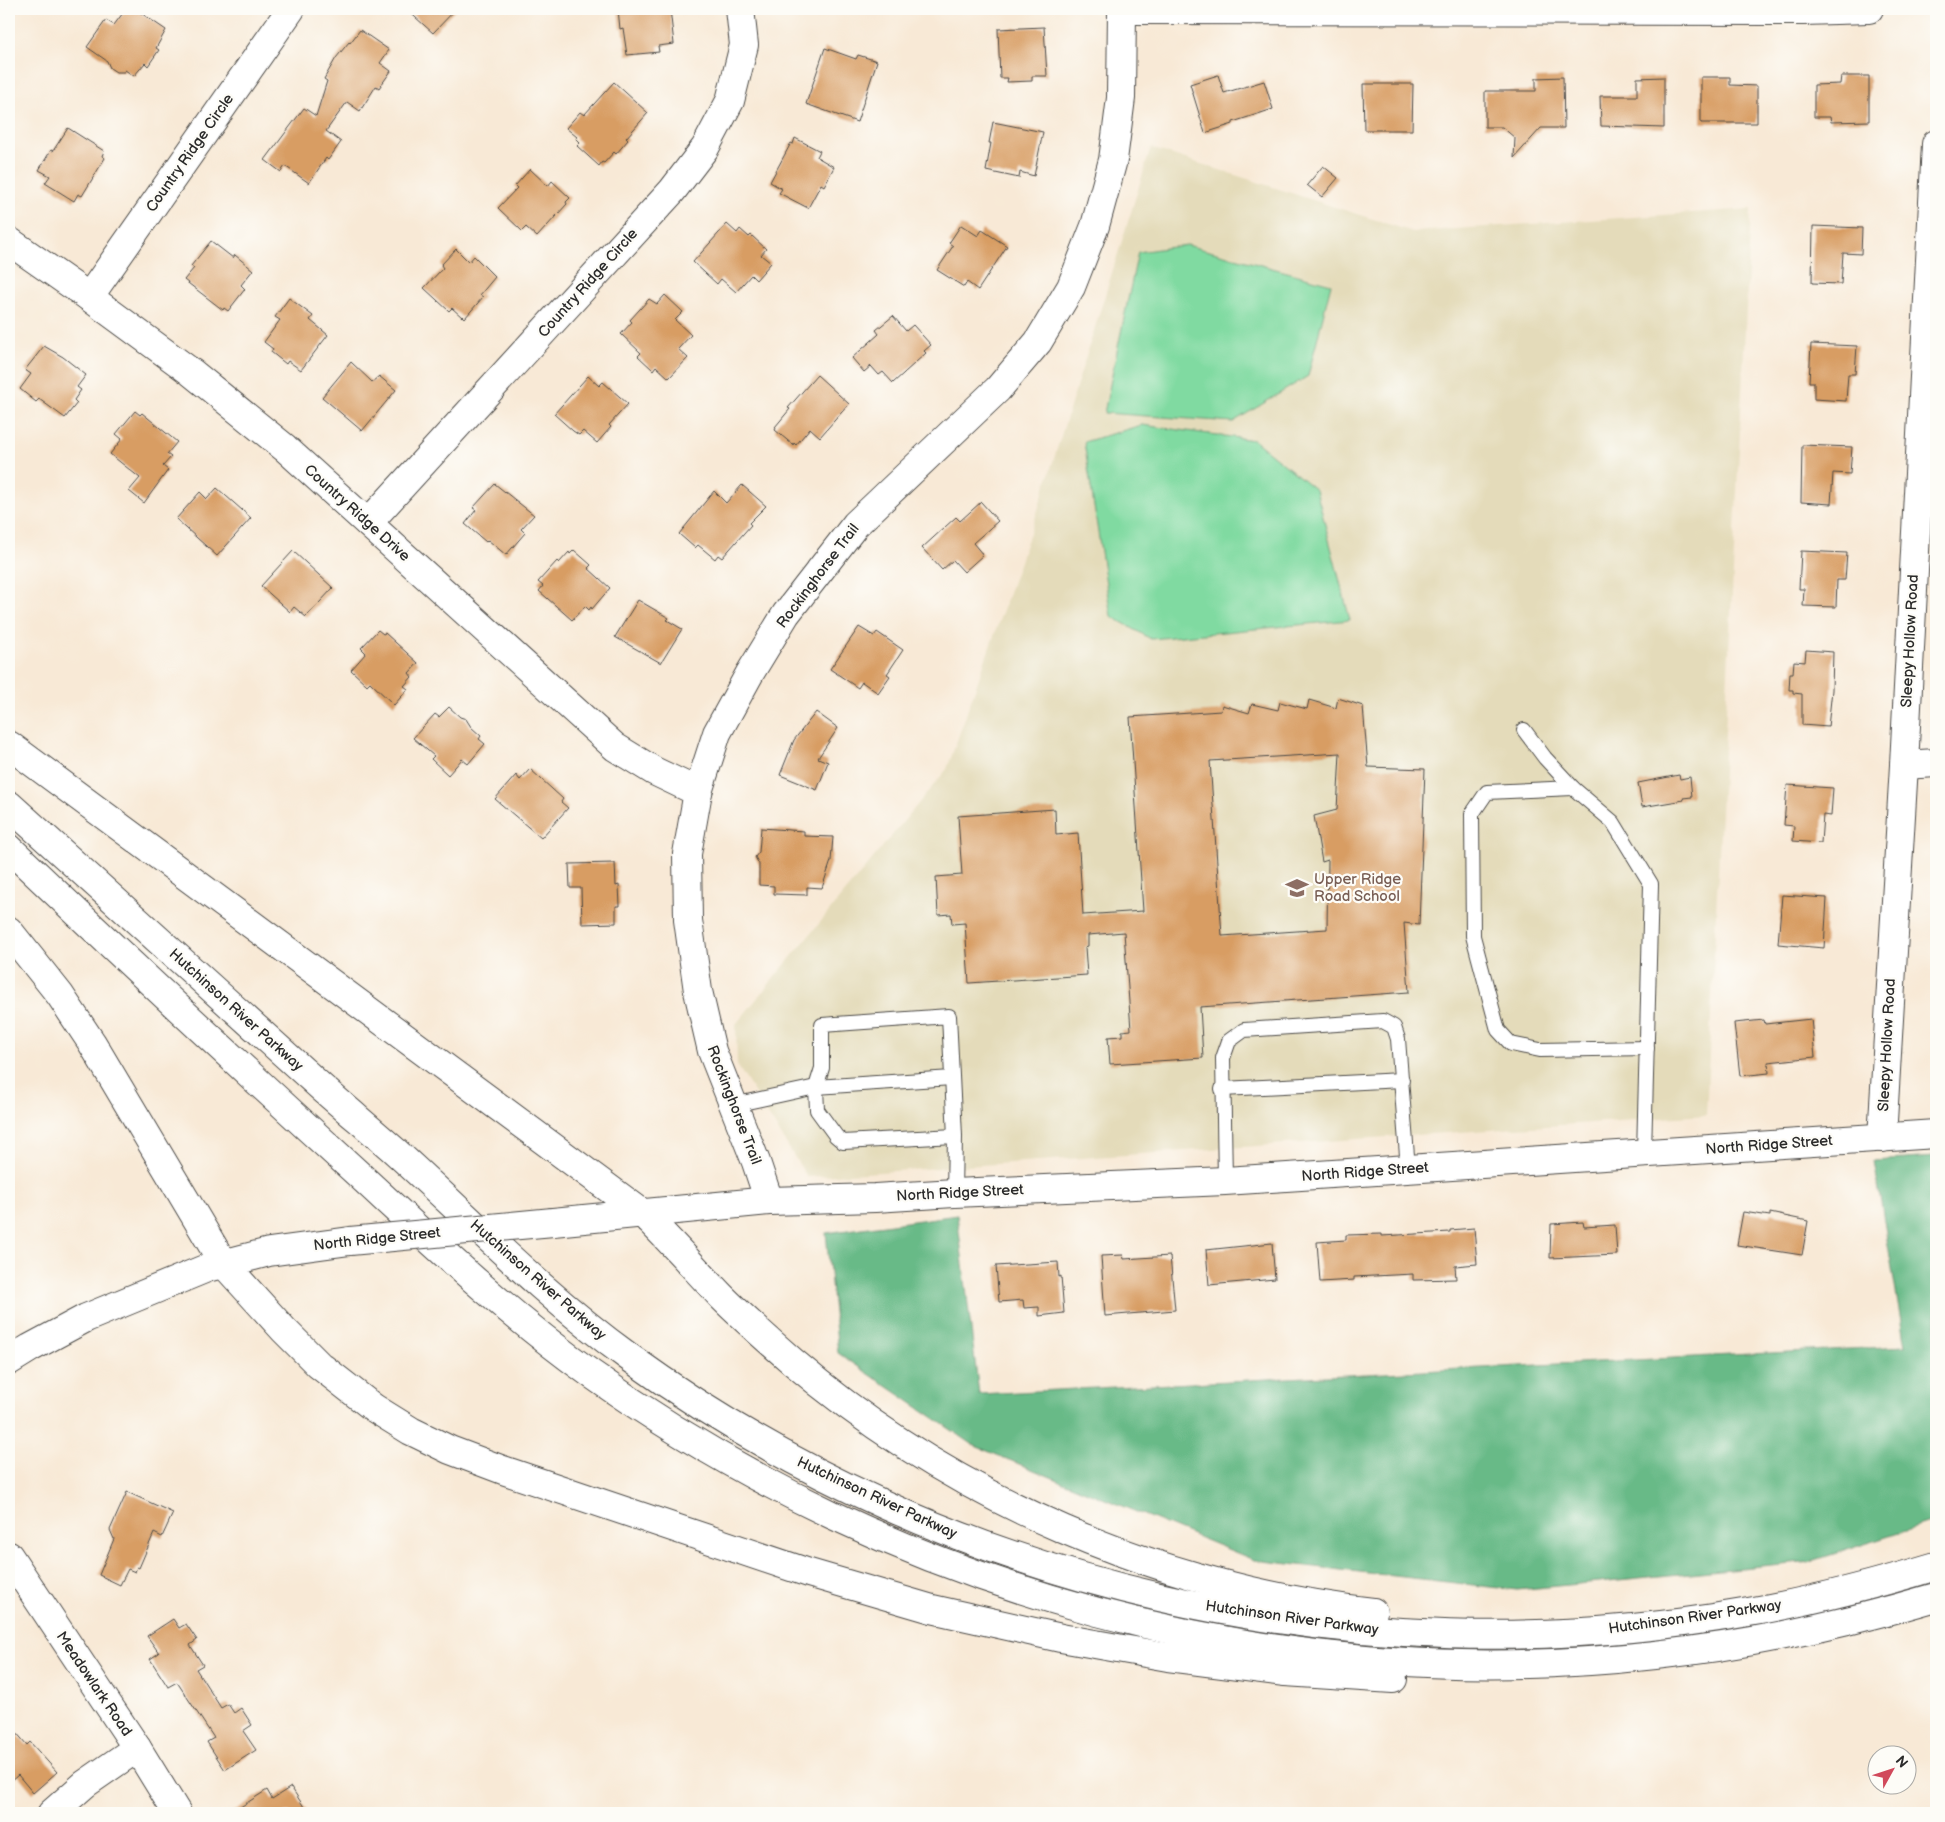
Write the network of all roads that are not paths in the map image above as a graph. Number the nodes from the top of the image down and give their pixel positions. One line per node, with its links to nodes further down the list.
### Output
1 (291, 9): 7 (main road, Country Ridge Circle)
2 (740, 9): 8 (main road, Country Ridge Circle)
3 (1122, 9): 4 (main road); 14 (main road, Rockinghorse Trail)
4 (1869, 9)
5 (1936, 144): 12 (main road, Sleepy Hollow Road)
6 (9, 242): 7 (main road, Country Ridge Drive)
7 (89, 297): 8 (main road, Country Ridge Drive)
8 (368, 523): 14 (main road, Country Ridge Drive)
9 (1524, 730): 13 (lane)
10 (9, 745): 32 (main road)
11 (1936, 763): 12 (main road)
12 (1904, 765): 26 (main road, Sleepy Hollow Road)
13 (1573, 788): 18 (lane); 18 (lane)
14 (698, 792): 23 (main road, Rockinghorse Trail)
15 (9, 805): 38 (main road, Hutchinson River Parkway)
16 (9, 848): 39 (main road, Hutchinson River Parkway)
17 (9, 931): 33 (main road)
18 (1647, 1048): 27 (lane)
19 (952, 1078): 21 (lane); 21 (lane); 25 (lane)
20 (1402, 1080): 22 (lane); 22 (lane); 28 (lane)
21 (816, 1087): 23 (lane); 25 (lane)
22 (1222, 1090): 29 (lane)
23 (733, 1105): 31 (main road, Rockinghorse Trail)
24 (1936, 1134): 26 (main road, North Ridge Street)
25 (955, 1136): 30 (lane)
26 (1882, 1138): 27 (main road, North Ridge Street)
27 (1644, 1153): 28 (main road, North Ridge Street)
28 (1408, 1169): 29 (main road, North Ridge Street)
29 (1225, 1181): 30 (main road, North Ridge Street)
30 (954, 1193): 31 (main road, North Ridge Street)
31 (768, 1201): 32 (main road, North Ridge Street)
32 (642, 1213): 33 (main road, North Ridge Street, bridge); 38 (main road)
33 (223, 1263): 34 (main road, North Ridge Street); 39 (main road)
34 (9, 1361)
35 (9, 1556): 40 (main road, Meadowlark Road)
36 (1936, 1566): 38 (main road, Hutchinson River Parkway)
37 (1936, 1598): 39 (main road, Hutchinson River Parkway)
38 (1614, 1630)
39 (1612, 1659)
40 (137, 1748): 41 (main road); 42 (main road, Meadowlark Road)
41 (52, 1813)
42 (177, 1813)

